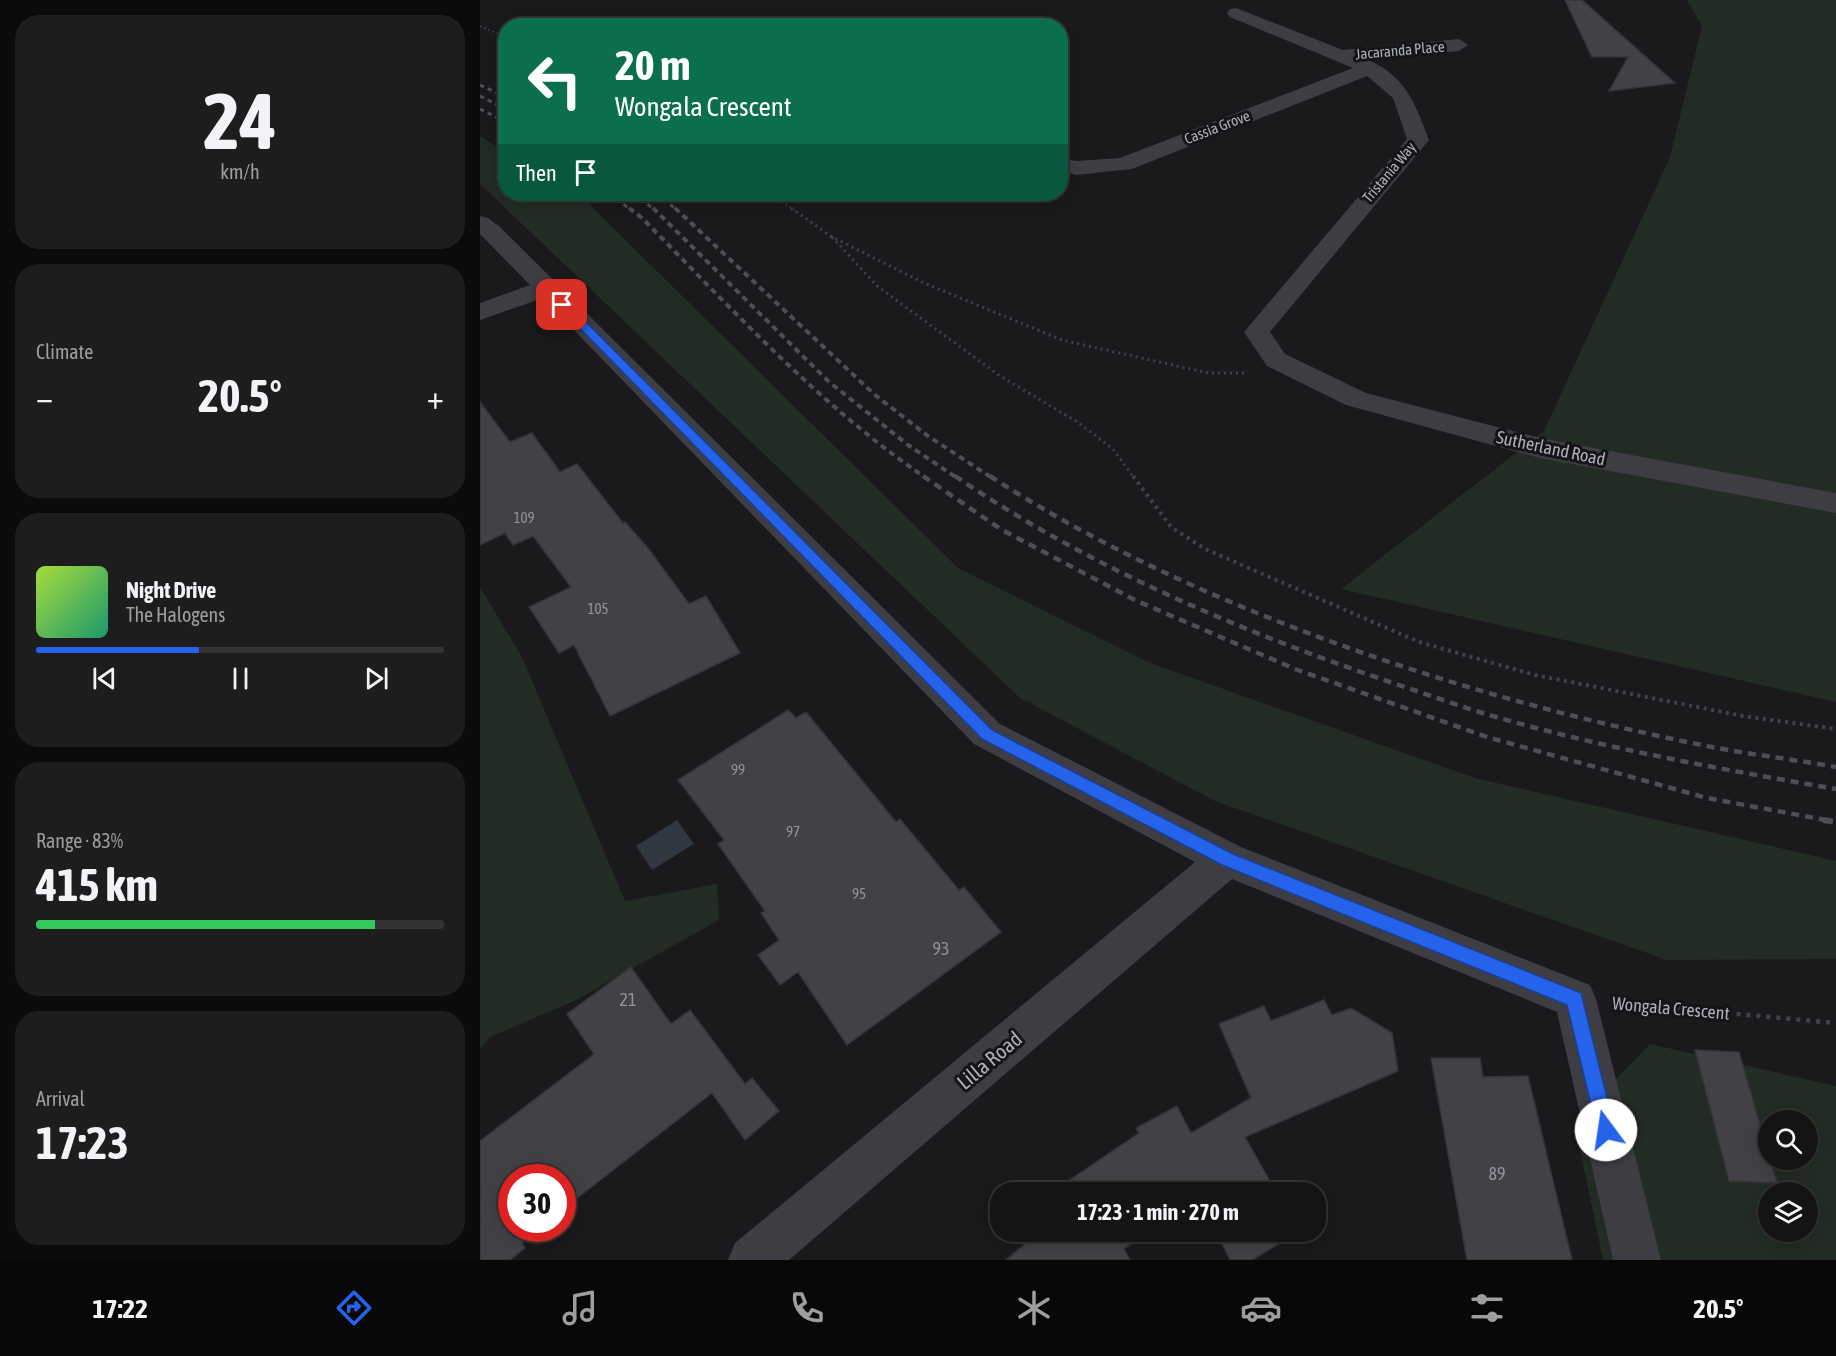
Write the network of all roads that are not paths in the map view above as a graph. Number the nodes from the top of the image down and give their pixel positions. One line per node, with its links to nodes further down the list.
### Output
1 (1236, 13): 3 (street, Tristania Way)
2 (1459, 45): 3 (street, Jacaranda Place)
3 (1341, 56): 4 (street, Tristania Way)
4 (1371, 68): 5 (street, Cassia Grove); 9 (street, Tristania Way)
5 (1068, 166)
6 (480, 223): 7 (street)
7 (546, 288): 8 (street); 11 (street)
8 (480, 312)
9 (1276, 360): 10 (street, Sutherland Road)
10 (1836, 503)
11 (1227, 860): 12 (street, Lilla Road); 13 (street)
12 (752, 1260)
13 (1637, 1260)

